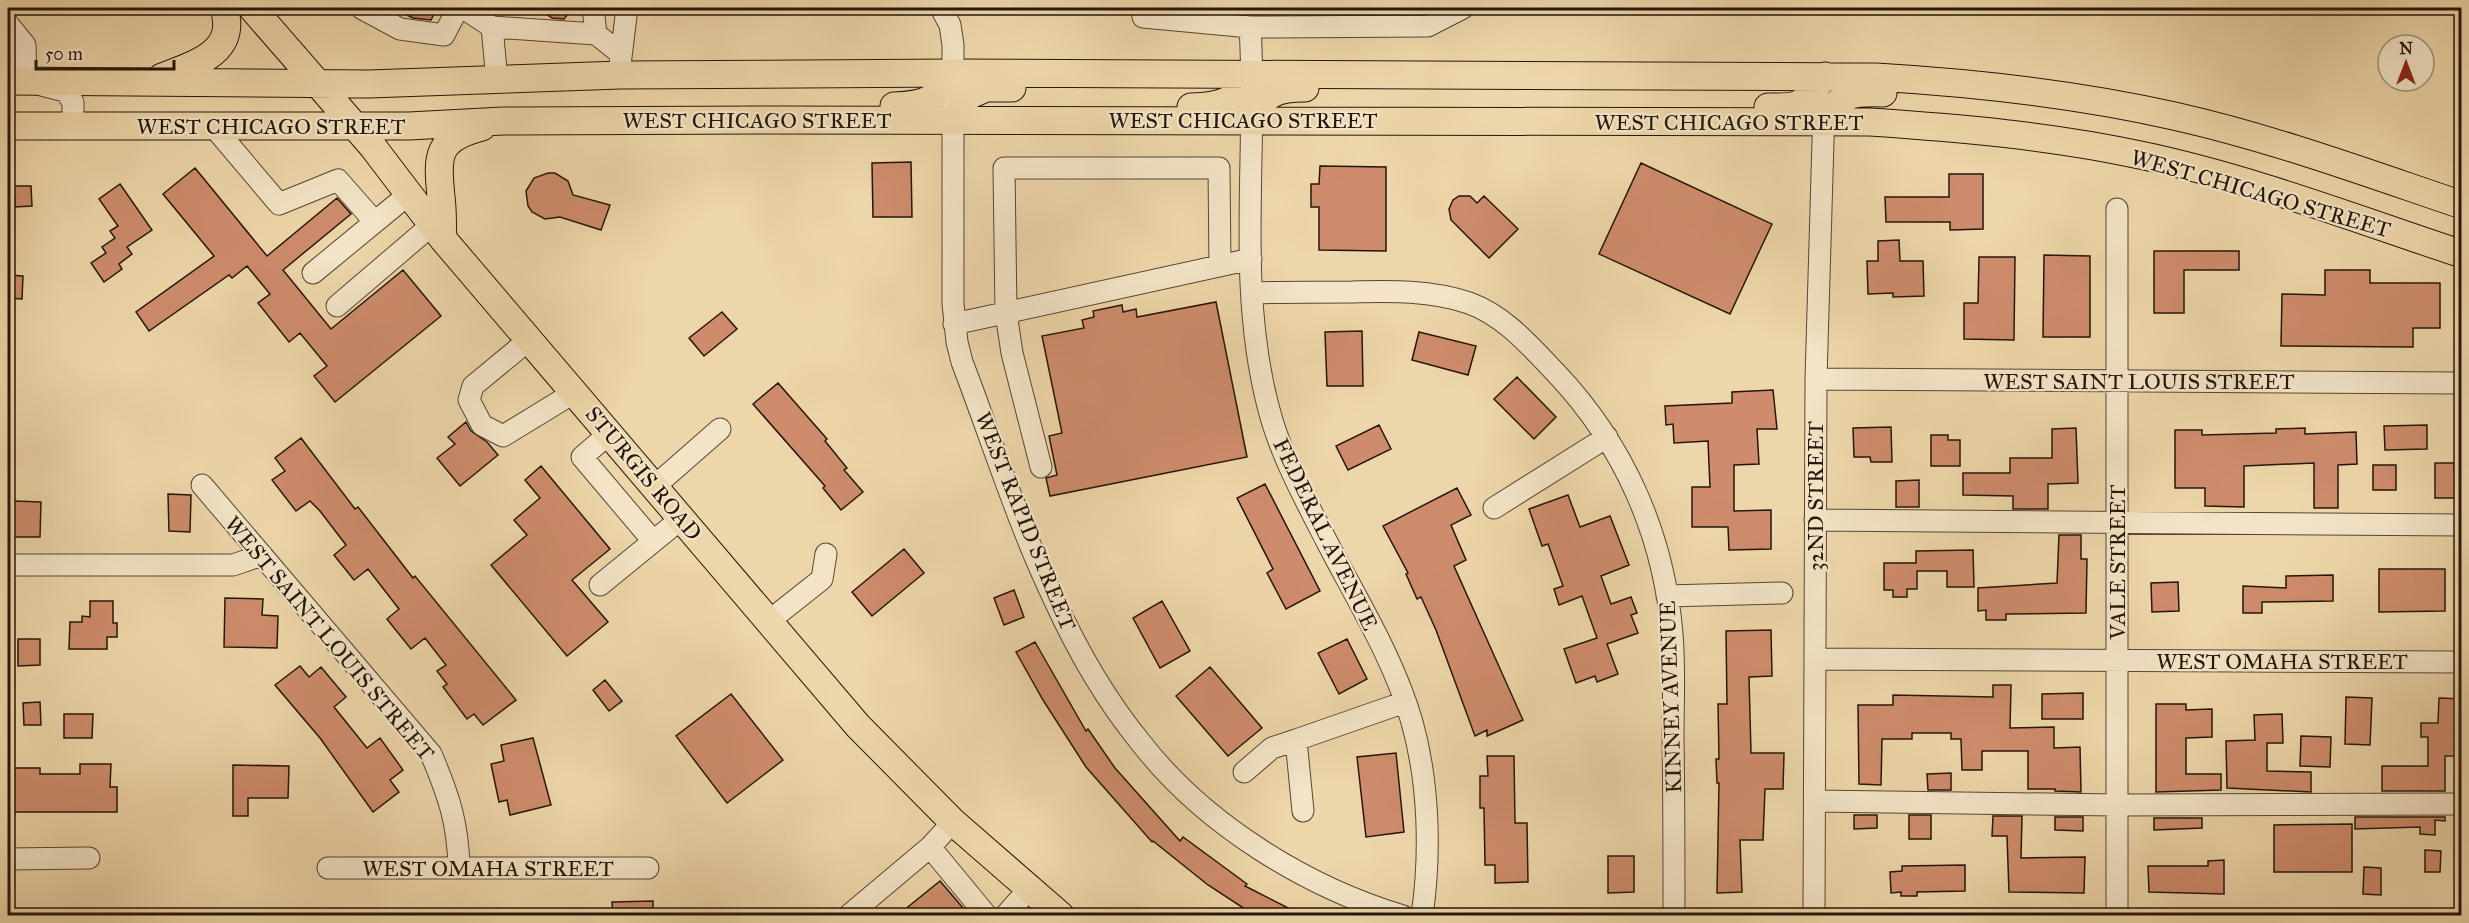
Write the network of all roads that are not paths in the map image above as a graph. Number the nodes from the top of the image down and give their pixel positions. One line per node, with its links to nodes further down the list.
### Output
1 (224, 8): 22 (main road)
2 (252, 8): 23 (main road, STURGIS ROAD)
3 (361, 8): 4 (street)
4 (460, 8): 11 (street)
5 (593, 8): 13 (street)
6 (627, 8): 14 (street)
7 (941, 8): 15 (street, WEST RAPID STREET)
8 (1463, 8): 12 (street)
9 (1143, 17): 12 (street)
10 (8, 24): 21 (street)
11 (492, 27): 13 (street); 20 (street)
12 (1250, 27): 17 (street, FEDERAL AVENUE)
13 (596, 34): 14 (street)
14 (620, 64): 15 (main road, WEST CHICAGO STREET); 20 (main road, WEST CHICAGO STREET)
15 (954, 73): 16 (main road, WEST CHICAGO STREET); 25 (main road); 26 (street, WEST RAPID STREET)
16 (1140, 74): 17 (main road, WEST CHICAGO STREET); 26 (main road)
17 (1253, 75): 18 (main road, WEST CHICAGO STREET); 27 (main road); 28 (street, FEDERAL AVENUE)
18 (1439, 75): 19 (main road, WEST CHICAGO STREET); 28 (main road)
19 (1825, 76): 24 (main road, WEST CHICAGO STREET); 30 (main road); 31 (street, 32ND STREET)
20 (497, 80): 23 (main road, WEST CHICAGO STREET)
21 (17, 81): 22 (main road, WEST CHICAGO STREET); 35 (street)
22 (150, 82): 23 (main road, WEST CHICAGO STREET)
23 (317, 84): 34 (main road, STURGIS ROAD)
24 (2019, 88): 31 (main road); 38 (main road, WEST CHICAGO STREET)
25 (765, 120): 26 (main road, WEST CHICAGO STREET); 29 (main road, WEST CHICAGO STREET)
26 (954, 120): 27 (main road, WEST CHICAGO STREET); 50 (street, WEST RAPID STREET)
27 (1093, 120): 28 (main road, WEST CHICAGO STREET)
28 (1252, 120): 30 (main road, WEST CHICAGO STREET); 44 (street, FEDERAL AVENUE)
29 (503, 121): 34 (main road, WEST CHICAGO STREET); 41 (main road)
30 (1624, 121): 31 (main road, WEST CHICAGO STREET)
31 (1824, 122): 36 (main road, WEST CHICAGO STREET); 52 (street, 32ND STREET)
32 (8, 126): 35 (main road, WEST CHICAGO STREET)
33 (213, 126): 34 (main road, WEST CHICAGO STREET); 35 (main road, WEST CHICAGO STREET); 40 (street)
34 (354, 126): 37 (main road, STURGIS ROAD)
35 (73, 127)
36 (2169, 162): 42 (main road); 43 (main road, WEST CHICAGO STREET)
37 (409, 194): 40 (street); 41 (main road, STURGIS ROAD)
38 (2462, 206)
39 (2117, 209): 53 (street, VALE STREET)
40 (374, 221): 46 (street)
41 (438, 232): 48 (street); 51 (main road, STURGIS ROAD)
42 (2462, 233)
43 (2462, 254)
44 (1251, 259): 45 (street); 47 (street, FEDERAL AVENUE)
45 (1220, 266): 49 (street); 49 (street)
46 (313, 273)
47 (1252, 293): 58 (street, KINNEY AVENUE); 78 (street, FEDERAL AVENUE)
48 (337, 306)
49 (1005, 313): 50 (street); 59 (street)
50 (954, 324): 97 (street, WEST RAPID STREET)
51 (530, 339): 55 (main road, STURGIS ROAD); 55 (street)
52 (1816, 379): 53 (street, WEST SAINT LOUIS STREET); 64 (street, 32ND STREET)
53 (2118, 381): 54 (street, WEST SAINT LOUIS STREET); 65 (street, VALE STREET)
54 (2462, 383)
55 (575, 392): 57 (main road, STURGIS ROAD)
56 (720, 429): 61 (street)
57 (610, 434): 61 (main road, STURGIS ROAD); 67 (street)
58 (1607, 438): 62 (street); 73 (street, KINNEY AVENUE)
59 (1041, 467)
60 (202, 484): 69 (street, WEST SAINT LOUIS STREET)
61 (654, 486): 63 (main road, STURGIS ROAD)
62 (1494, 508)
63 (682, 518): 67 (street); 74 (main road, STURGIS ROAD)
64 (1815, 520): 65 (street); 75 (street, 32ND STREET)
65 (2117, 523): 66 (street); 76 (street, VALE STREET)
66 (2462, 525)
67 (653, 542): 71 (street)
68 (826, 554): 74 (street)
69 (262, 555): 70 (street); 90 (street, WEST SAINT LOUIS STREET)
70 (8, 565)
71 (600, 585)
72 (1782, 593): 73 (street)
73 (1667, 596): 99 (street, KINNEY AVENUE)
74 (769, 621): 85 (main road, STURGIS ROAD)
75 (1815, 659): 76 (street, WEST OMAHA STREET); 81 (street, 32ND STREET)
76 (2116, 661): 77 (street, WEST OMAHA STREET); 83 (street, VALE STREET)
77 (2462, 662)
78 (1405, 702): 79 (street); 98 (street, FEDERAL AVENUE)
79 (1296, 740): 80 (street); 84 (street)
80 (1244, 772)
81 (1815, 801): 83 (street); 100 (street, 32ND STREET)
82 (2462, 804): 83 (street)
83 (2117, 805): 101 (street, VALE STREET)
84 (1303, 811)
85 (953, 822): 86 (street); 92 (main road, STURGIS ROAD)
86 (930, 847): 93 (street); 94 (street)
87 (89, 858): 88 (street)
88 (8, 859)
89 (328, 868): 90 (street, WEST OMAHA STREET)
90 (459, 868): 91 (street, WEST OMAHA STREET)
91 (648, 868)
92 (1029, 889): 95 (street); 96 (main road, STURGIS ROAD)
93 (848, 915)
94 (987, 915)
95 (1005, 915)
96 (1058, 915)
97 (1403, 915)
98 (1422, 915)
99 (1674, 915)
100 (1814, 915)
101 (2117, 915)

